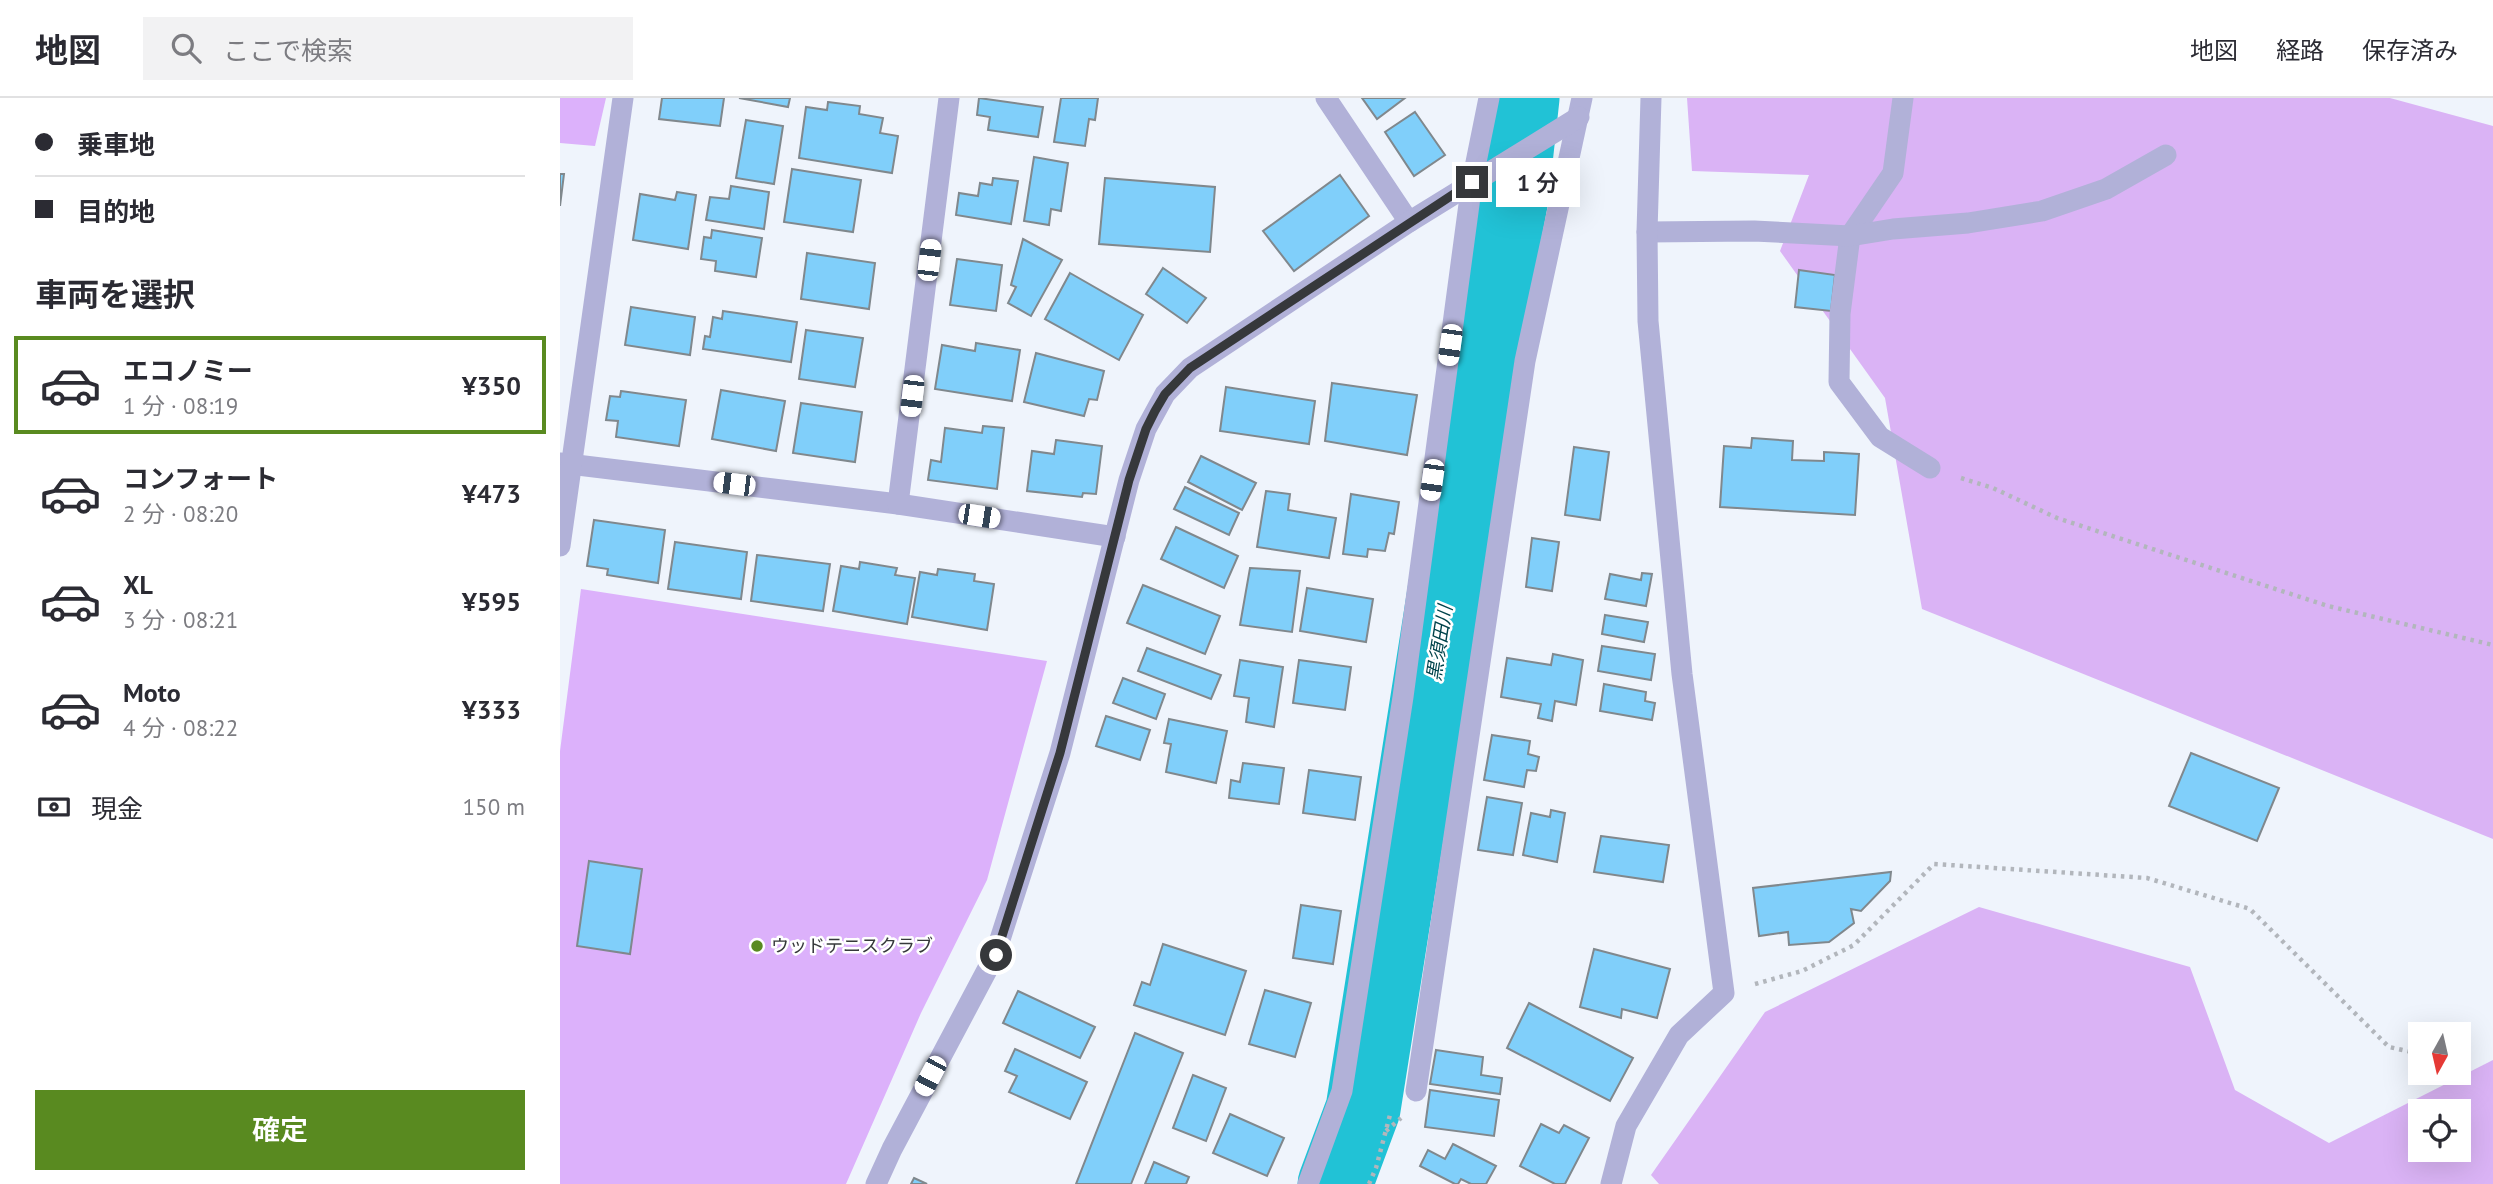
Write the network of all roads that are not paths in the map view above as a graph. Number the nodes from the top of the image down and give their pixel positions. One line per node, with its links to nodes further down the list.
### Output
1 (623, 98): 13 (street)
2 (949, 98): 15 (street)
3 (1326, 98): 10 (street)
4 (1489, 98): 9 (street)
5 (1651, 98): 11 (street)
6 (1903, 98): 12 (street)
7 (1580, 108): 9 (street); 18 (street)
8 (2166, 155): 12 (street)
9 (1478, 179): 10 (street); 20 (street)
10 (1409, 222): 16 (street)
11 (1647, 232): 12 (street); 21 (street)
12 (1850, 236): 14 (street)
13 (565, 464): 15 (street); 17 (street)
14 (1930, 468)
15 (898, 504): 16 (street)
16 (1115, 537): 19 (street)
17 (560, 546)
18 (1416, 1091)
19 (876, 1184)
20 (1308, 1184)
21 (1611, 1184)

